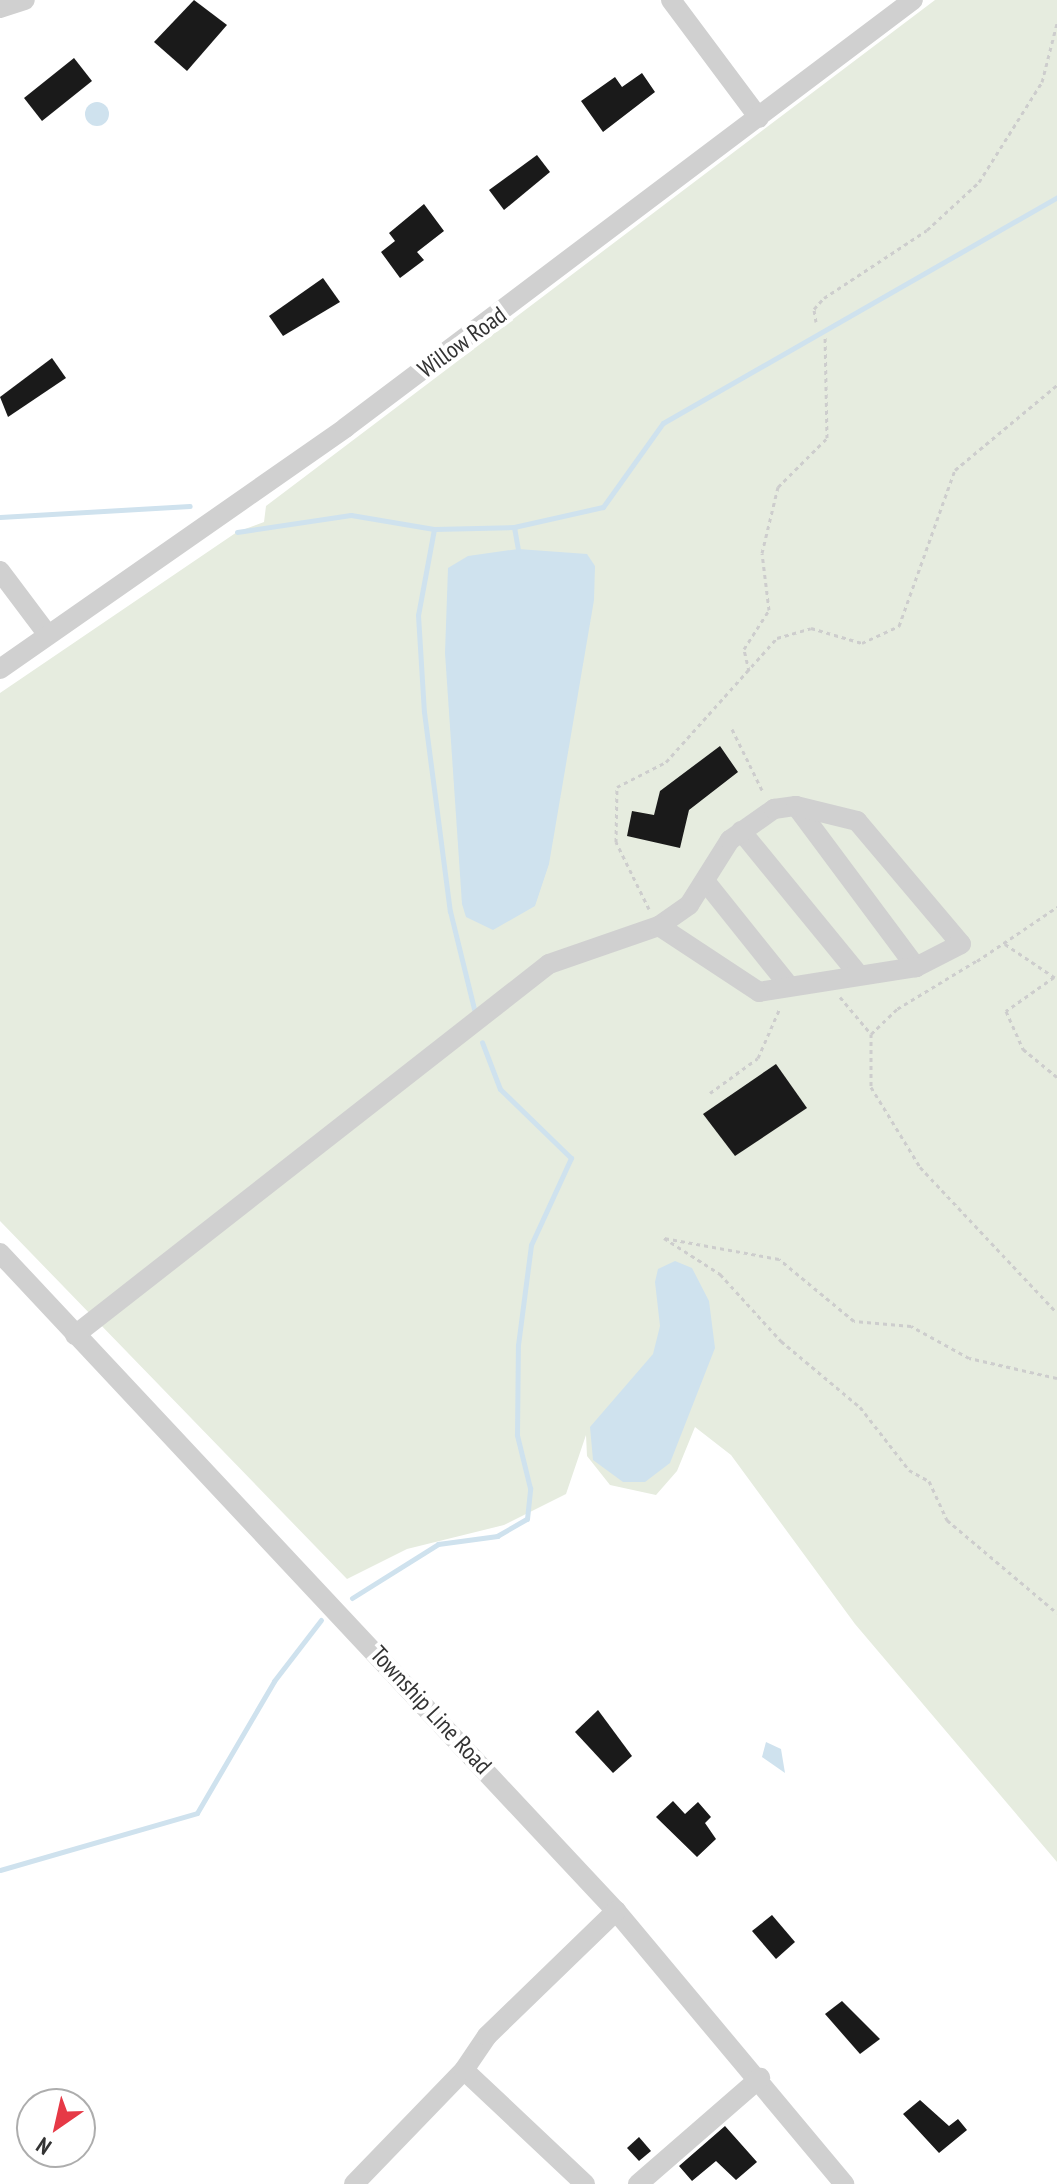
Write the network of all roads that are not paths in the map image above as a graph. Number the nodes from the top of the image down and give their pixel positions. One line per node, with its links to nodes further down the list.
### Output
1 (25, 0): 4 (street)
2 (671, 0): 5 (street)
3 (913, 0): 5 (street, Willow Road)
4 (0, 8)
5 (759, 118): 7 (street, Willow Road)
6 (0, 571): 7 (street)
7 (48, 635): 8 (street, Willow Road)
8 (0, 669)
9 (796, 806): 10 (street); 13 (street); 13 (street)
10 (741, 831): 11 (street); 14 (street)
11 (705, 881): 12 (street); 15 (street)
12 (659, 926): 15 (street); 17 (street)
13 (916, 967): 14 (street)
14 (858, 974): 15 (street)
15 (789, 986)
16 (0, 1253): 17 (street, Township Line Road)
17 (75, 1335): 18 (street, Township Line Road)
18 (616, 1911): 19 (street); 20 (street, Township Line Road)
19 (464, 2070): 21 (street); 22 (street)
20 (760, 2078): 23 (street); 24 (street, Township Line Road)
21 (354, 2184)
22 (585, 2184)
23 (638, 2184)
24 (844, 2184)

